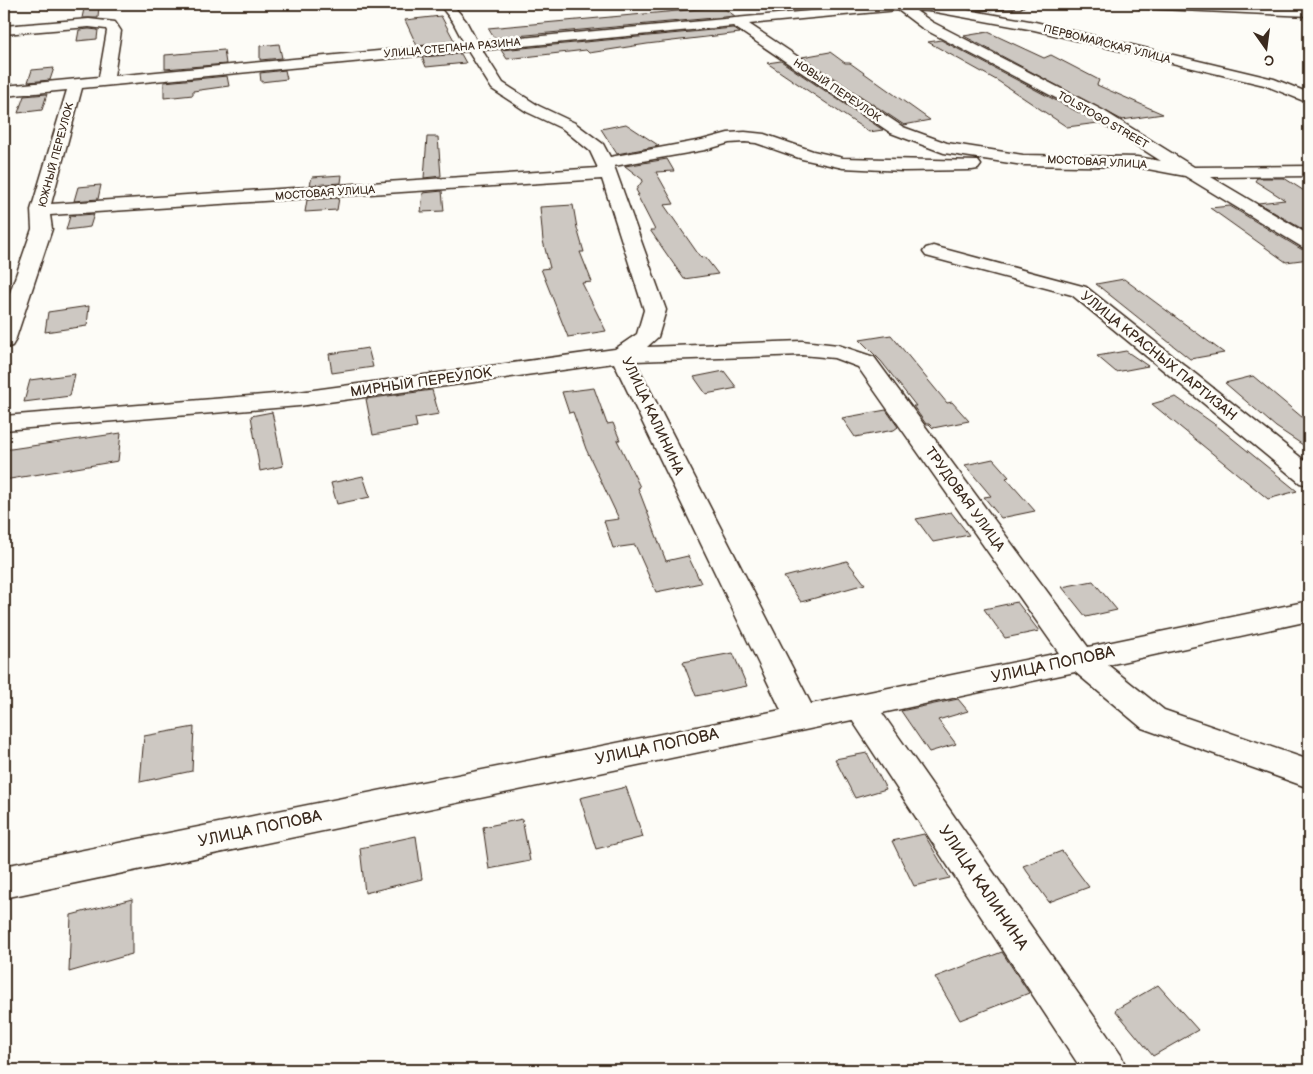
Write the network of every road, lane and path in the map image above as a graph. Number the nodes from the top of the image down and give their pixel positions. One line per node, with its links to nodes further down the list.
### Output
1 (445, 4): 9 (street, УЛИЦА КАЛИНИНА)
2 (1020, 4): 5 (street)
3 (1139, 4): 6 (street)
4 (897, 5): 5 (street, ПЕРВОМАЙСКАЯ УЛИЦА); 7 (street, УЛИЦА СТЕПАНА РАЗИНА); 18 (street, TOLSTOGO STREET)
5 (930, 7): 13 (street, ПЕРВОМАЙСКАЯ УЛИЦА)
6 (1309, 12)
7 (735, 21): 9 (street, УЛИЦА СТЕПАНА РАЗИНА); 14 (street, НОВЫЙ ПЕРЕУЛОК)
8 (4, 30): 10 (street)
9 (472, 46): 10 (street, УЛИЦА СТЕПАНА РАЗИНА); 16 (street, УЛИЦА КАЛИНИНА)
10 (106, 81): 11 (street, УЛИЦА СТЕПАНА РАЗИНА)
11 (76, 84): 12 (street, УЛИЦА СТЕПАНА РАЗИНА); 19 (street, ЮЖНЫЙ ПЕРЕУЛОК)
12 (4, 91)
13 (1309, 98)
14 (944, 148): 15 (street, МОСТОВАЯ УЛИЦА)
15 (1023, 160): 16 (street, МОСТОВАЯ УЛИЦА); 18 (street, МОСТОВАЯ УЛИЦА)
16 (607, 168): 19 (street, МОСТОВАЯ УЛИЦА); 24 (street, УЛИЦА КАЛИНИНА)
17 (1309, 171): 18 (street, МОСТОВАЯ УЛИЦА)
18 (1190, 172): 20 (street, TOLSTOGO STREET)
19 (40, 210): 22 (street, ЮЖНЫЙ ПЕРЕУЛОК)
20 (1309, 243)
21 (933, 252): 26 (street, УЛИЦА КРАСНЫХ ПАРТИЗАН)
22 (4, 341)
23 (838, 352): 24 (street, МИРНЫЙ ПЕРЕУЛОК); 28 (street, ТРУДОВАЯ УЛИЦА)
24 (621, 355): 25 (street, МИРНЫЙ ПЕРЕУЛОК); 30 (street, УЛИЦА КАЛИНИНА)
25 (4, 423)
26 (1309, 477)
27 (1309, 611): 28 (street, УЛИЦА ПОПОВА)
28 (1080, 660): 29 (street, УЛИЦА ПОПОВА); 31 (street, ТРУДОВАЯ УЛИЦА)
29 (860, 706): 30 (street, УЛИЦА ПОПОВА); 33 (street, УЛИЦА КАЛИНИНА)
30 (801, 717): 32 (street, УЛИЦА ПОПОВА)
31 (1309, 774)
32 (4, 882)
33 (1106, 1070)

